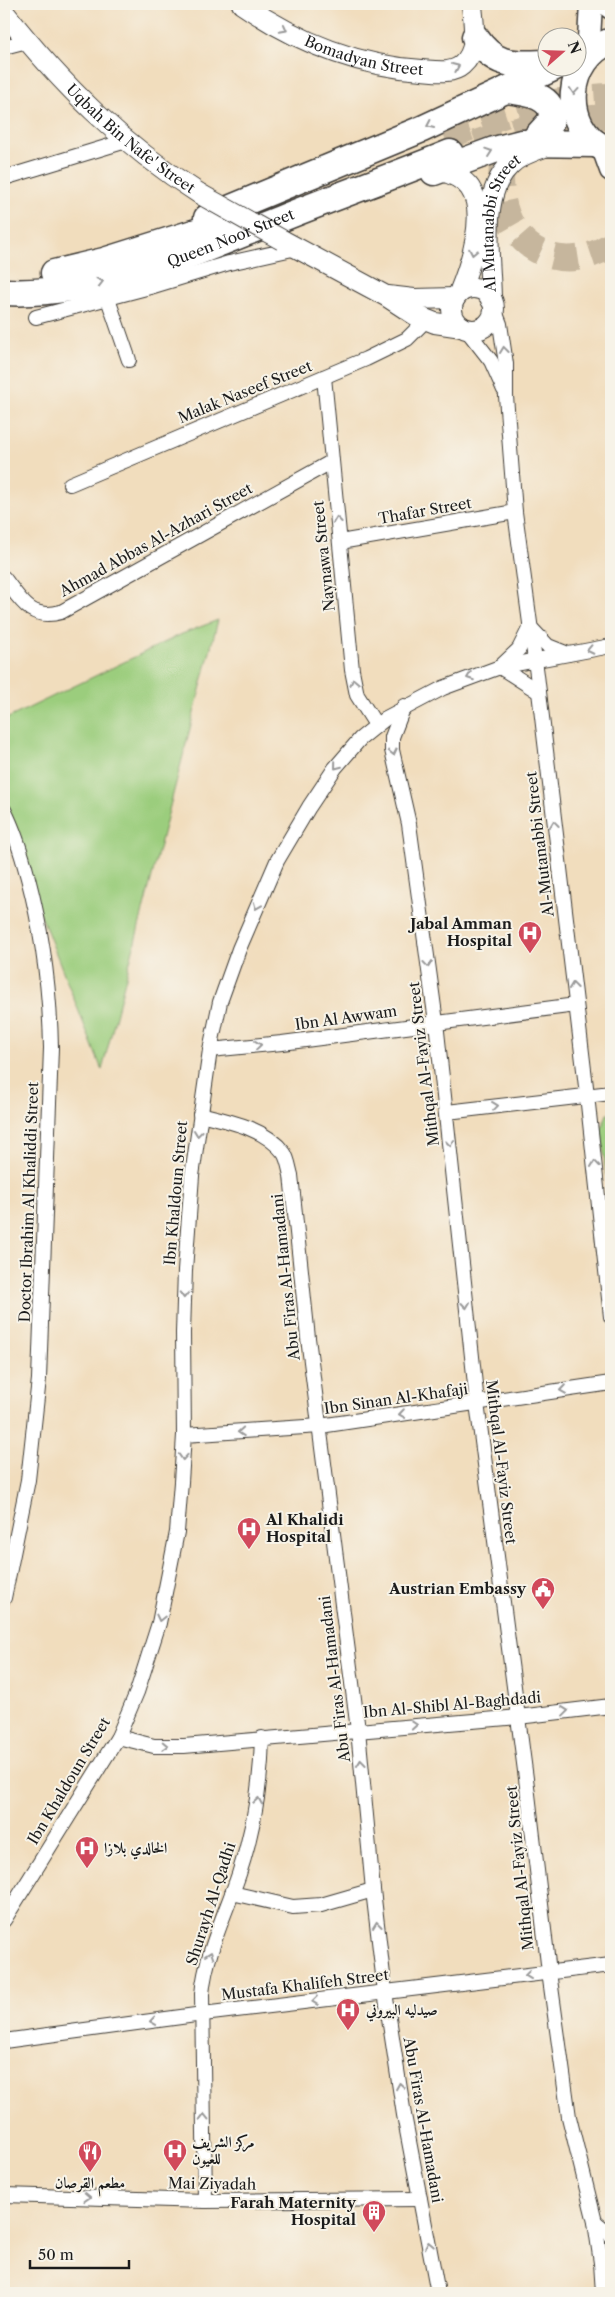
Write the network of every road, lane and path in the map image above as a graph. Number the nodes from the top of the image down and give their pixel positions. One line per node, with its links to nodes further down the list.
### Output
1 (242, 4): 8 (street, Bomadyan Street, one-way to 8)
2 (472, 4): 8 (street)
3 (591, 4): 7 (main road)
4 (606, 4): 5 (main road)
5 (611, 8)
6 (4, 12): 10 (street, Uqbah Bin Nafe' Street)
7 (588, 28)
8 (475, 37): 13 (highway)
9 (611, 40): 12 (highway)
10 (27, 41): 11 (street); 17 (street, Uqbah Bin Nafe' Street)
11 (4, 46)
12 (588, 55)
13 (538, 63)
14 (538, 75): 16 (highway)
15 (576, 78): 19 (highway, one-way to 19)
16 (506, 90): 18 (highway); 23 (highway, one-way to 23)
17 (126, 141): 21 (street); 22 (street, Uqbah Bin Nafe' Street, bridge)
18 (543, 142): 19 (highway); 20 (highway, one-way to 18); 30 (street, Al Mutanabbi Street)
19 (606, 153)
20 (445, 154): 23 (highway); 28 (street, Al Mutanabbi Street, one-way to 28)
21 (4, 178)
22 (289, 244): 27 (street, Uqbah Bin Nafe' Street); 29 (street)
23 (174, 250): 25 (highway, Queen Noor Street)
24 (4, 276): 25 (highway, Queen Noor Street)
25 (54, 282): 26 (highway, Queen Noor Street)
26 (4, 292)
27 (386, 296): 28 (street, Uqbah Bin Nafe' Street); 32 (street, Uqbah Bin Nafe' Street)
28 (457, 296): 30 (street); 33 (street)
29 (108, 299): 31 (street); 34 (street)
30 (492, 303): 33 (street); 36 (street, Al Mutanabbi Street, one-way to 30)
31 (36, 317)
32 (426, 320): 33 (street, Uqbah Bin Nafe' Street); 35 (street, Malak Naseef Street)
33 (464, 328): 36 (street)
34 (129, 360)
35 (324, 377): 37 (street, Naynawa Street); 38 (street, Malak Naseef Street)
36 (506, 396): 39 (street, Al-Mutanabbi Street)
37 (331, 462): 40 (street, Naynawa Street, one-way to 37); 41 (street, Ahmad Abbas Al-Azhari Street)
38 (70, 484)
39 (515, 512): 40 (street, Thafar Street); 42 (street, Al-Mutanabbi Street)
40 (340, 542): 49 (street, Naynawa Street, one-way to 40)
41 (4, 578)
42 (530, 627): 44 (street); 45 (street, Al-Mutanabbi Street); 46 (street)
43 (611, 646): 44 (street, Ibn Khaldoun Street, one-way to 44)
44 (569, 654): 45 (street, Ibn Khaldoun Street)
45 (536, 660): 46 (street, Ibn Khaldoun Street); 47 (street, Al-Mutanabbi Street)
46 (500, 667): 47 (street); 48 (street, Ibn Khaldoun Street, one-way to 48)
47 (539, 692): 51 (street, Al-Mutanabbi Street, one-way to 47)
48 (404, 706): 49 (street, Ibn Khaldoun Street); 52 (street, Mithqal Al-Fayiz Street, one-way to 52)
49 (376, 725): 53 (street, Ibn Khaldoun Street, one-way to 53)
50 (4, 810): 63 (street, Doctor Ibrahim Al Khaliddi Street)
51 (576, 1005): 52 (street, Ibn Al Awwam); 55 (street, Al-Mutanabbi Street)
52 (436, 1022): 53 (street, Ibn Al Awwam, one-way to 52); 56 (street, Mithqal Al-Fayiz Street)
53 (210, 1050): 57 (street, Ibn Khaldoun Street)
54 (611, 1093): 55 (street)
55 (588, 1096): 56 (street, one-way to 55); 58 (street, Al-Mutanabbi Street, one-way to 55)
56 (447, 1112): 60 (street, Mithqal Al-Fayiz Street, one-way to 60)
57 (200, 1114): 61 (street, Abu Firas Al-Hamadani); 62 (street, Ibn Khaldoun Street, one-way to 62)
58 (611, 1317)
59 (611, 1383): 60 (street, Ibn Sinan Al-Khafaji, one-way to 60)
60 (476, 1403): 61 (street, Ibn Sinan Al-Khafaji, one-way to 61); 65 (street, Mithqal Al-Fayiz Street)
61 (320, 1426): 62 (street, Ibn Sinan Al-Khafaji, one-way to 62); 66 (street, Abu Firas Al-Hamadani)
62 (184, 1435): 67 (street, Ibn Khaldoun Street, one-way to 67)
63 (4, 1598)
64 (611, 1706): 65 (street, Ibn Al-Shibl Al-Baghdadi, one-way to 64)
65 (518, 1717): 66 (street, Ibn Al-Shibl Al-Baghdadi, one-way to 65); 73 (street, Mithqal Al-Fayiz Street)
66 (358, 1730): 68 (street, Ibn Al-Shibl Al-Baghdadi); 69 (street, Abu Firas Al-Hamadani, one-way to 66)
67 (118, 1738): 68 (street, Ibn Al-Shibl Al-Baghdadi, one-way to 68); 71 (street, Ibn Khaldoun Street)
68 (262, 1738): 70 (street, Shurayh Al-Qadhi, one-way to 68)
69 (373, 1890): 70 (street); 74 (street, Abu Firas Al-Hamadani, one-way to 69)
70 (232, 1893): 75 (street, Shurayh Al-Qadhi, one-way to 70)
71 (4, 1920)
72 (611, 1965): 73 (street, Mustafa Khalifeh Street)
73 (548, 1972): 74 (street, Mustafa Khalifeh Street, one-way to 74); 80 (street, Mithqal Al-Fayiz Street)
74 (385, 1992): 75 (street, Mustafa Khalifeh Street, one-way to 75); 78 (street, Abu Firas Al-Hamadani, one-way to 74)
75 (203, 2014): 76 (street, Mustafa Khalifeh Street, one-way to 76); 79 (street, Shurayh Al-Qadhi, one-way to 75)
76 (4, 2041)
77 (4, 2195): 79 (street, Mai Ziyadah, one-way to 79)
78 (420, 2199): 79 (street, Mai Ziyadah); 82 (street, Abu Firas Al-Hamadani, one-way to 78)
79 (205, 2200)
80 (595, 2222): 81 (street); 83 (street, Mithqal Al-Fayiz Street)
81 (611, 2235)
82 (438, 2293)
83 (603, 2293)

